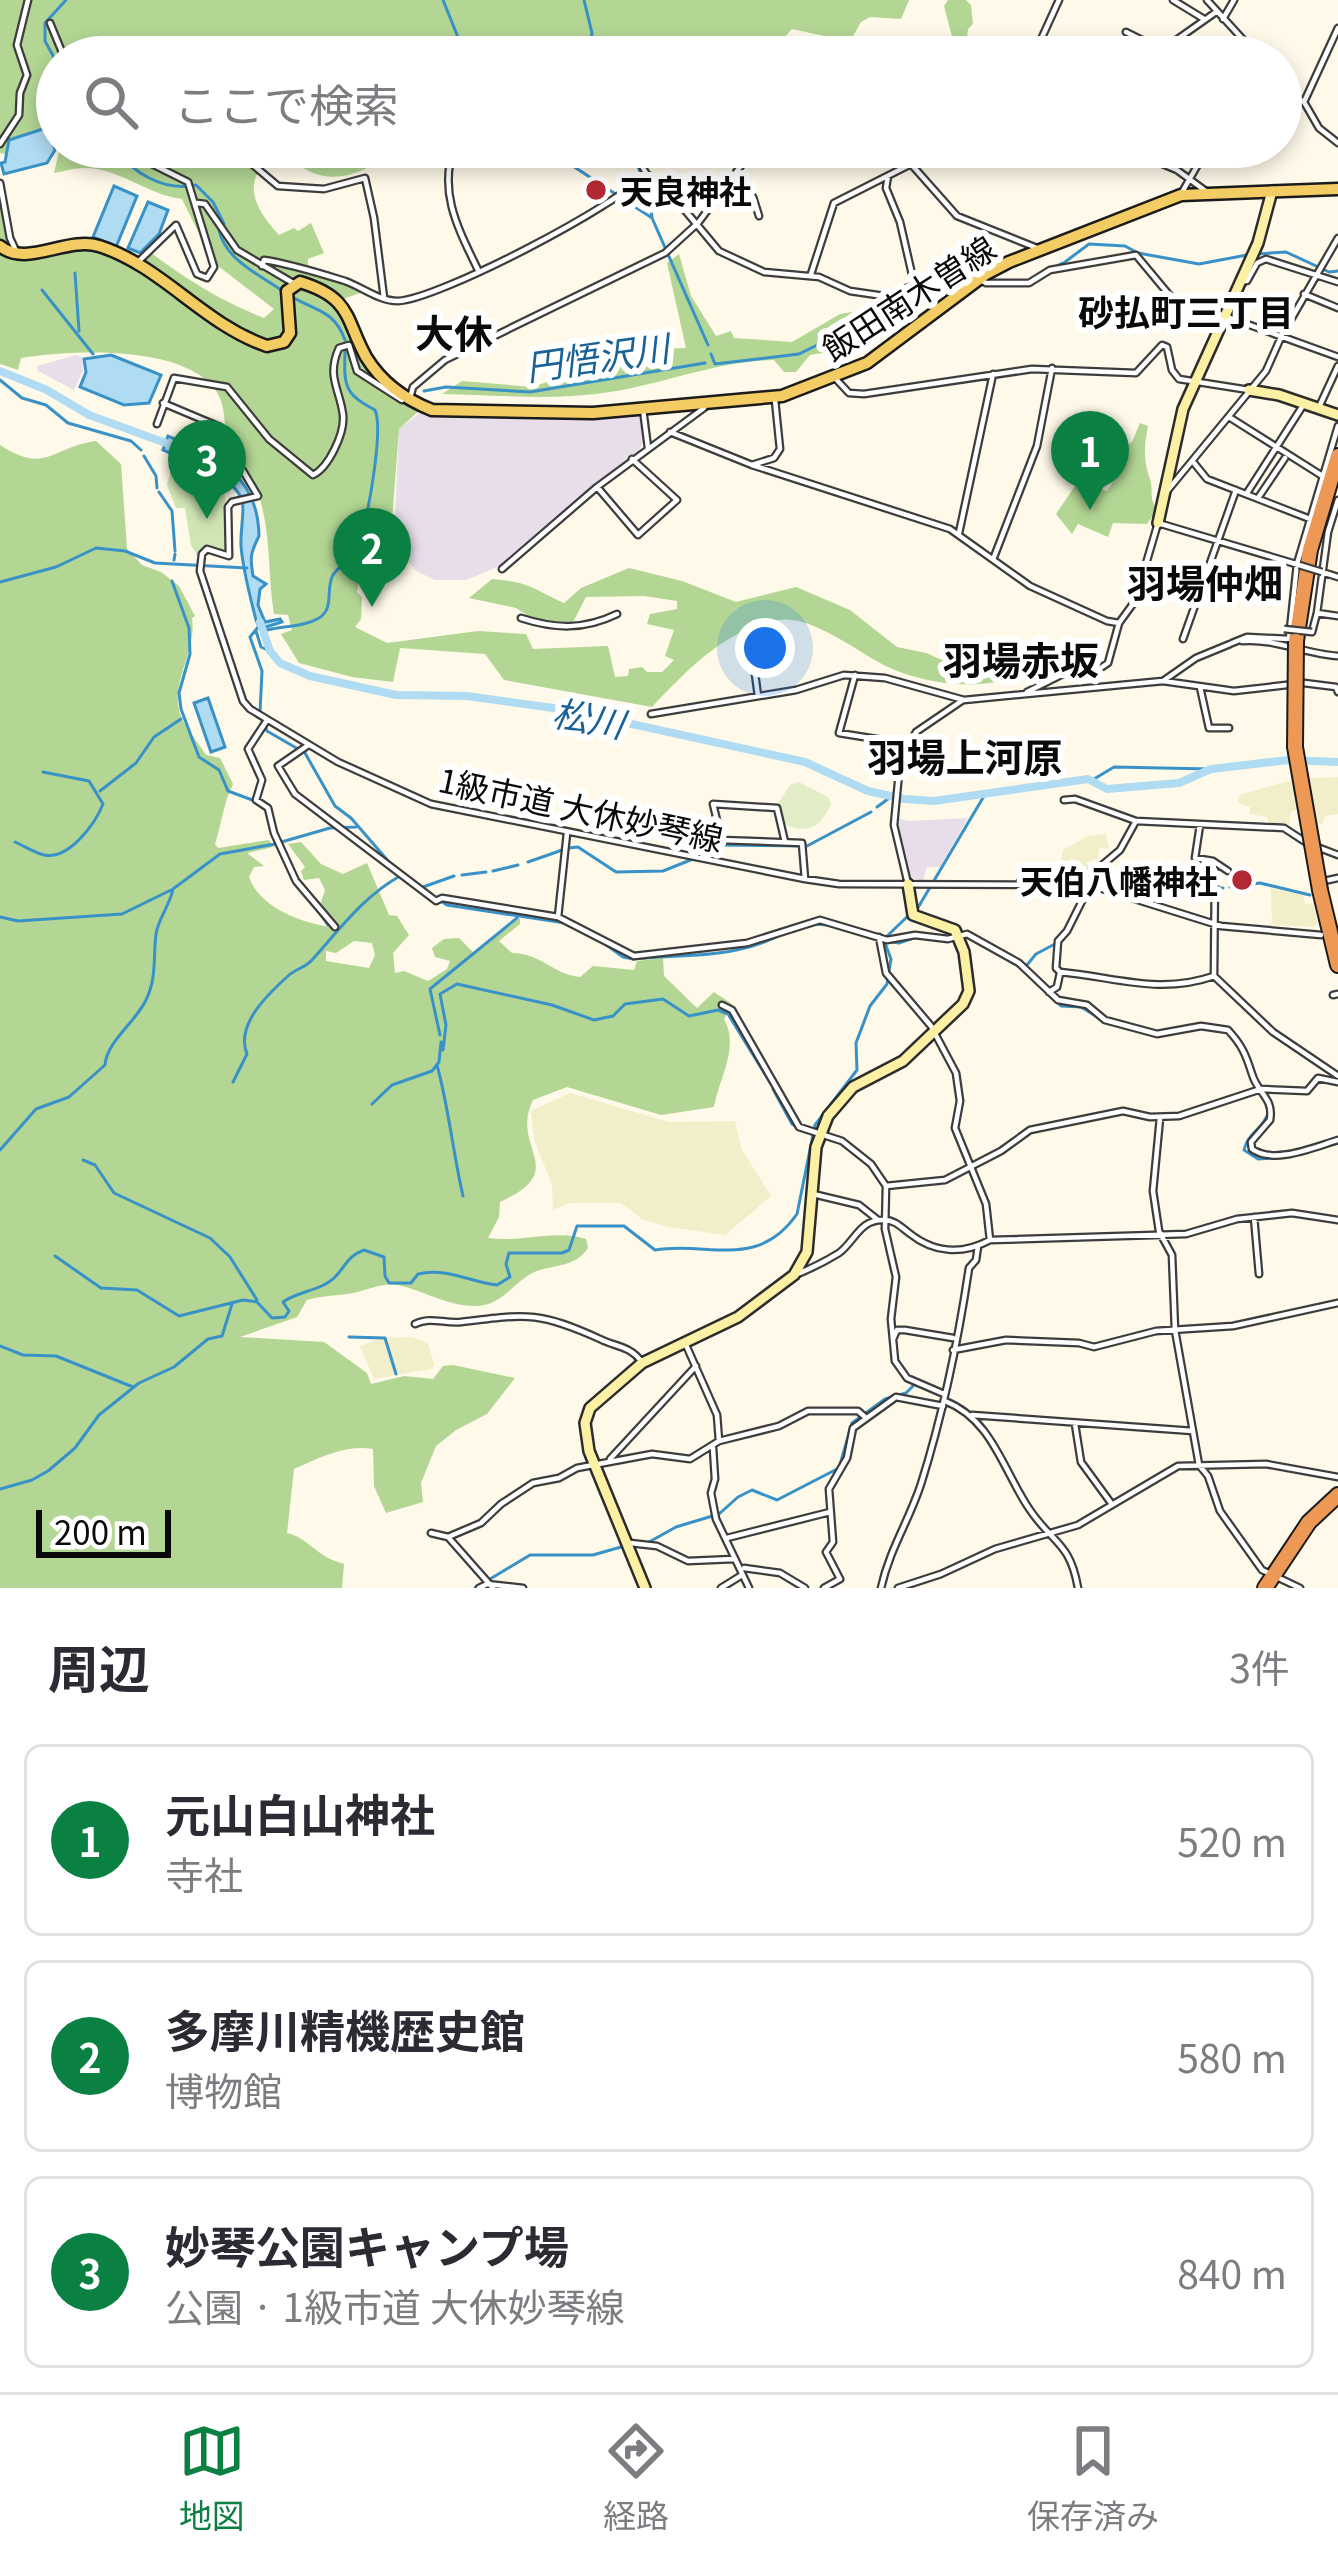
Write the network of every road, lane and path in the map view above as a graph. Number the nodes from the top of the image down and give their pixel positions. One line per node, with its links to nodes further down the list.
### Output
1 (28, 0): 19 (street)
2 (1059, 0): 13 (street)
3 (1173, 0): 7 (street)
4 (1207, 0): 6 (street)
5 (1234, 0): 8 (street)
6 (1216, 12): 7 (street); 8 (street)
7 (1205, 19): 15 (street)
8 (1223, 19): 16 (street)
9 (50, 23): 12 (street)
10 (1338, 28): 17 (street)
11 (1126, 32): 14 (street)
12 (55, 36)
13 (1043, 36)
14 (1133, 36)
15 (1181, 36)
16 (1239, 36)
17 (1304, 102): 18 (street)
18 (1338, 142)
19 (0, 144)
20 (160, 168): 38 (street)
21 (257, 168): 56 (street)
22 (449, 168): 48 (street)
23 (643, 168): 29 (street)
24 (740, 168): 34 (street)
25 (903, 168): 30 (street)
26 (914, 168): 43 (street)
27 (1169, 168): 31 (street)
28 (1195, 168): 31 (street)
29 (646, 173): 40 (street); 48 (street)
30 (888, 176): 49 (street); 53 (street)
31 (1189, 177): 35 (street); 37 (street)
32 (0, 183): 44 (street)
33 (1338, 189): 36 (main road, 飯田南木曽線)
34 (724, 191): 39 (street); 40 (street)
35 (1207, 191): 36 (main road, 飯田南木曽線); 37 (main road, 飯田南木曽線)
36 (1273, 191): 51 (street)
37 (1181, 195): 43 (main road, 飯田南木曽線)
38 (197, 203): 45 (street); 46 (street)
39 (759, 216)
40 (698, 223): 49 (street); 68 (street)
41 (1338, 238): 47 (street)
42 (0, 246): 44 (main road)
43 (1041, 249): 50 (main road, 飯田南木曽線)
44 (18, 255): 45 (main road)
45 (138, 262): 54 (main road)
46 (262, 266): 54 (street); 56 (street)
47 (1318, 269): 51 (street); 52 (street); 55 (street)
48 (479, 272): 56 (street)
49 (811, 276): 53 (street)
50 (982, 277): 53 (street); 58 (street); 64 (main road, 飯田南木曽線)
51 (1241, 281): 58 (street)
52 (1338, 282)
53 (914, 283)
54 (291, 285): 68 (main road)
55 (1304, 294): 57 (street); 59 (street)
56 (384, 298)
57 (1338, 308)
58 (1225, 316): 59 (street); 65 (street)
59 (1282, 335): 60 (street); 66 (street)
60 (1338, 357)
61 (1338, 367): 72 (street)
62 (1052, 368): 63 (street); 65 (street); 97 (street)
63 (994, 374): 64 (street); 95 (street)
64 (835, 378): 67 (main road, 飯田南木曽線)
65 (1195, 384): 66 (street); 88 (street)
66 (1249, 390): 71 (street); 75 (street)
67 (774, 398): 70 (main road, 飯田南木曽線); 85 (street)
68 (410, 401): 69 (street); 73 (main road, 飯田南木曽線)
69 (163, 403): 76 (street); 120 (street, 1級市道 大休妙琴線)
70 (707, 403): 73 (main road, 飯田南木曽線); 78 (street)
71 (1305, 403): 72 (street); 80 (street)
72 (1319, 408): 74 (street)
73 (643, 409): 79 (street)
74 (1338, 415)
75 (1229, 417): 80 (street); 84 (street)
76 (157, 424)
77 (1338, 426): 86 (street)
78 (670, 432): 79 (street); 85 (street)
79 (648, 448): 83 (street)
80 (1275, 449): 81 (street); 90 (street)
81 (1287, 456): 86 (street); 91 (street)
82 (1338, 456): 107 (highway)
83 (632, 459): 87 (street); 87 (street)
84 (1193, 462): 88 (street); 89 (street)
85 (752, 465): 95 (street)
86 (1331, 477): 93 (street); 107 (highway)
87 (597, 487): 99 (street)
88 (1168, 490): 94 (street)
89 (1236, 490): 90 (street); 96 (street)
90 (1247, 493): 91 (street)
91 (1258, 498): 93 (street)
92 (1338, 500): 100 (street)
93 (1310, 519): 98 (street)
94 (1158, 523): 96 (street); 106 (street)
95 (958, 534): 97 (street)
96 (1219, 541): 98 (street); 108 (street)
97 (994, 558): 106 (street)
98 (1298, 564): 100 (street, bridge); 109 (street)
99 (502, 569)
100 (1323, 572): 101 (street); 102 (street)
101 (1338, 577)
102 (1318, 613): 104 (street); 107 (street)
103 (616, 614): 105 (street)
104 (1338, 616)
105 (521, 618)
106 (1119, 623): 116 (street)
107 (1299, 636): 138 (highway, bridge)
108 (1184, 639)
109 (1232, 643): 111 (street); 113 (street)
110 (752, 652): 117 (street)
111 (1338, 656)
112 (855, 675): 117 (street); 118 (street); 122 (street)
113 (1162, 681): 114 (street); 116 (street)
114 (1200, 687): 115 (street); 121 (street)
115 (1338, 692)
116 (1023, 695): 118 (street)
117 (758, 697): 119 (street)
118 (964, 700): 122 (street)
119 (651, 714)
120 (264, 721): 123 (street, 1級市道 大休妙琴線); 141 (street)
121 (1229, 728)
122 (907, 744): 135 (street)
123 (304, 748): 127 (street, 1級市道 大休妙琴線); 139 (street)
124 (1064, 800): 125 (street)
125 (1136, 821): 126 (street); 136 (street)
126 (1200, 825): 130 (street); 133 (street)
127 (567, 831): 131 (street, 1級市道 大休妙琴線); 139 (street)
128 (722, 841): 129 (street); 129 (street); 131 (street)
129 (785, 842): 134 (street)
130 (1338, 855)
131 (693, 856): 134 (street, 1級市道 大休妙琴線)
132 (1215, 870): 140 (street)
133 (1228, 872)
134 (806, 879): 135 (street, 1級市道 大休妙琴線)
135 (908, 884): 136 (street, 1級市道 大休妙琴線); 144 (street)
136 (1008, 884): 137 (street, 1級市道 大休妙琴線)
137 (1090, 885): 140 (street, 1級市道 大休妙琴線); 147 (street)
138 (1323, 885): 143 (highway); 146 (highway)
139 (558, 917): 145 (street)
140 (1213, 924): 142 (street, 1級市道 大休妙琴線); 148 (street)
141 (335, 927)
142 (1321, 935)
143 (1338, 935)
144 (959, 936): 145 (street); 149 (street); 151 (street)
145 (882, 939): 151 (street)
146 (1338, 965)
147 (1060, 972): 148 (street); 149 (street)
148 (1214, 976): 152 (street)
149 (1049, 992): 153 (street)
150 (722, 1005): 155 (street)
151 (933, 1033): 155 (street); 157 (street)
152 (1338, 1079): 153 (street)
153 (1261, 1089): 154 (street); 156 (street)
154 (1160, 1118): 157 (street); 164 (street)
155 (816, 1130): 158 (street); 159 (street)
156 (1338, 1139)
157 (968, 1166): 158 (street); 165 (street)
158 (886, 1186): 162 (street)
159 (808, 1197): 161 (street); 168 (street)
160 (1254, 1217): 163 (street); 164 (street); 167 (street)
161 (878, 1220): 162 (street); 168 (street)
162 (887, 1220): 166 (street); 173 (street)
163 (1338, 1220)
164 (1163, 1234): 165 (street); 171 (street)
165 (990, 1240): 166 (street)
166 (978, 1246): 172 (street)
167 (1259, 1274)
168 (794, 1275): 174 (street)
169 (1338, 1303): 171 (street)
170 (415, 1324): 176 (street)
171 (1175, 1330): 175 (street); 182 (street)
172 (956, 1338): 173 (street); 175 (street)
173 (893, 1339): 178 (street)
174 (685, 1341): 176 (street); 177 (street)
175 (953, 1350): 178 (street)
176 (643, 1363): 186 (street)
177 (696, 1366): 183 (street); 184 (street)
178 (944, 1400): 179 (street); 180 (street); 206 (street)
179 (864, 1415): 183 (street); 190 (street)
180 (972, 1415): 181 (street); 191 (street)
181 (1075, 1424): 182 (street); 189 (street)
182 (1193, 1432): 185 (street)
183 (716, 1443): 184 (street); 194 (street)
184 (610, 1460): 186 (street)
185 (1198, 1465): 187 (street); 189 (street); 198 (street)
186 (595, 1466): 193 (street); 195 (street)
187 (1338, 1478)
188 (1338, 1495): 198 (highway)
189 (1113, 1505): 191 (street)
190 (830, 1512): 194 (street); 205 (street)
191 (1050, 1531): 207 (street); 208 (street)
192 (431, 1533): 193 (street)
193 (448, 1537): 199 (street)
194 (727, 1538): 196 (street)
195 (627, 1543): 196 (street); 201 (street)
196 (734, 1559): 197 (street)
197 (743, 1571): 202 (street); 203 (street); 204 (street)
198 (1268, 1582): 209 (street)
199 (486, 1587): 200 (street)
200 (523, 1588)
201 (645, 1588)
202 (721, 1588)
203 (749, 1588)
204 (805, 1588)
205 (824, 1588)
206 (881, 1588)
207 (898, 1588)
208 (1078, 1588)
209 (1300, 1588)

